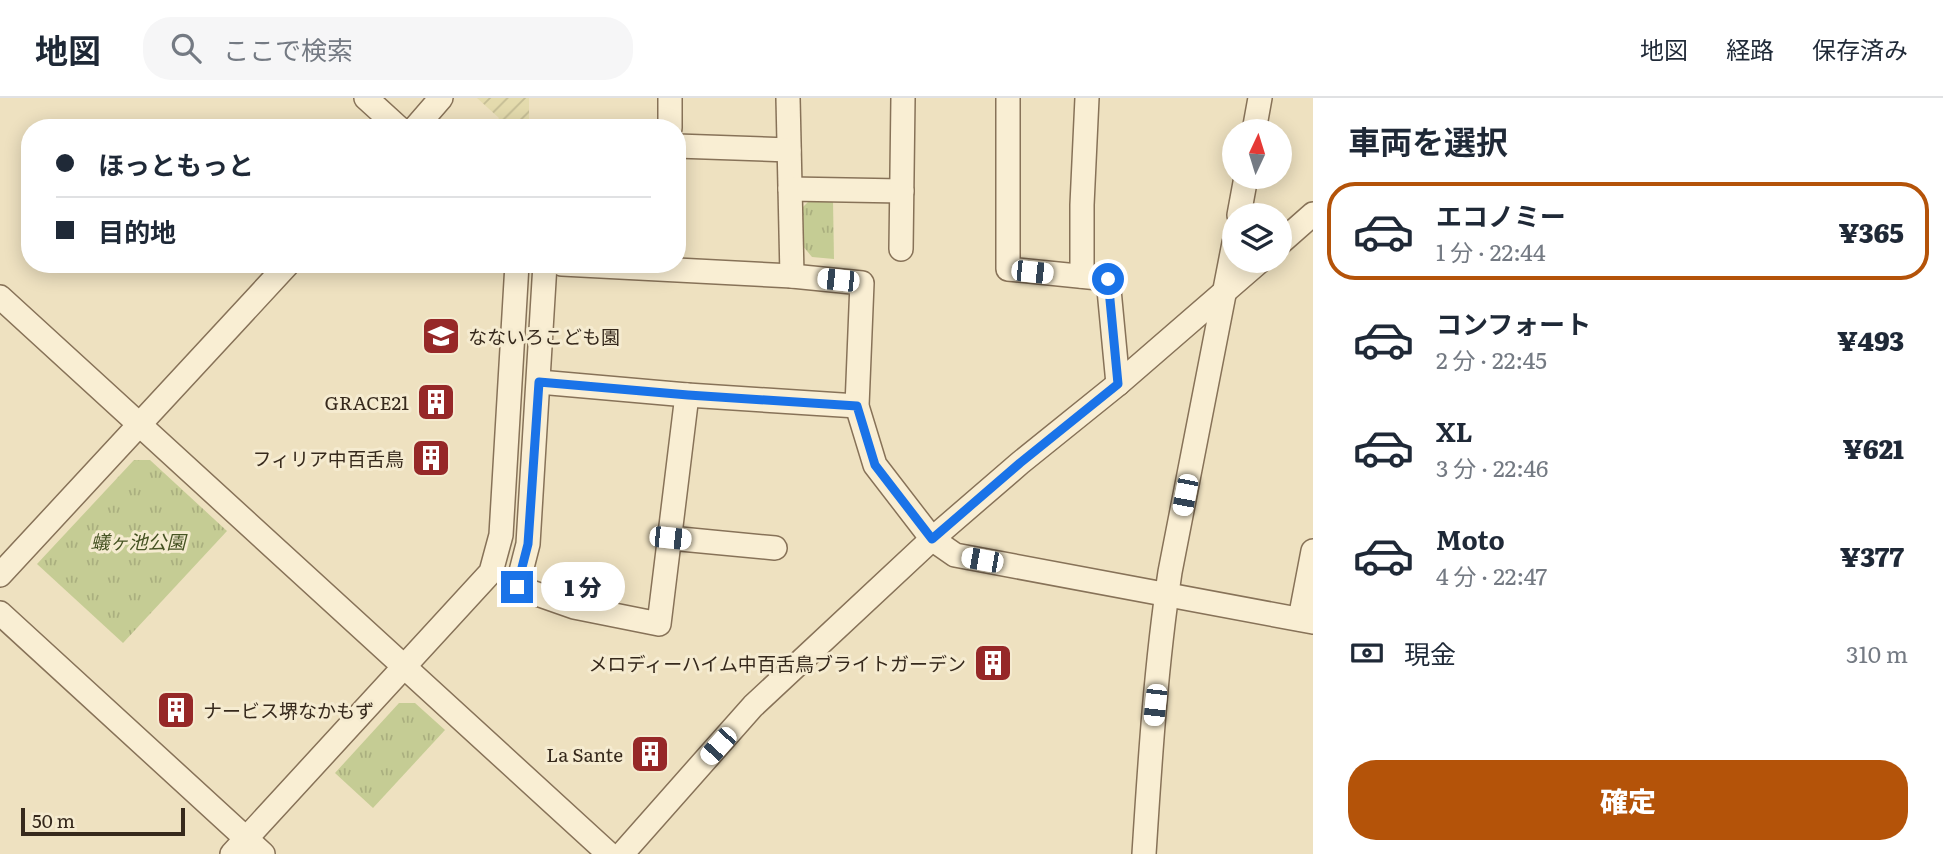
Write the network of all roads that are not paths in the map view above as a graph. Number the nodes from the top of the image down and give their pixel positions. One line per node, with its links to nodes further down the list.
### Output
1 (366, 98): 9 (street)
2 (441, 98): 10 (street)
3 (670, 98): 11 (street)
4 (788, 98): 14 (street)
5 (903, 98): 16 (street)
6 (1008, 98): 27 (street)
7 (1087, 98): 27 (street)
8 (1260, 98): 12 (street)
9 (389, 119)
10 (423, 119)
11 (670, 119)
12 (1256, 119)
13 (686, 146): 14 (street)
14 (789, 150): 15 (street)
15 (790, 190): 16 (street); 26 (street)
16 (902, 191): 19 (street)
17 (1313, 215): 18 (street)
18 (1292, 233)
19 (901, 249)
20 (686, 270): 26 (street)
21 (280, 273): 34 (street)
22 (516, 273): 43 (street)
23 (545, 273): 30 (street)
24 (1228, 273): 28 (street)
25 (1246, 273): 28 (street)
26 (792, 276): 33 (street)
27 (1082, 276): 31 (street)
28 (1225, 291): 31 (street); 40 (street)
29 (0, 297): 34 (street)
30 (539, 382): 32 (street); 35 (street)
31 (1118, 384): 36 (street)
32 (688, 395): 33 (street); 35 (street)
33 (857, 406): 36 (street)
34 (139, 423): 39 (street); 43 (street)
35 (670, 538): 37 (street)
36 (932, 539): 40 (street); 46 (street)
37 (775, 548)
38 (1313, 551): 42 (street)
39 (0, 575)
40 (1167, 594): 42 (street); 47 (street)
41 (0, 613): 44 (street)
42 (1306, 620)
43 (405, 667): 44 (street); 45 (street)
44 (247, 849)
45 (609, 854)
46 (622, 854)
47 (1144, 854)

